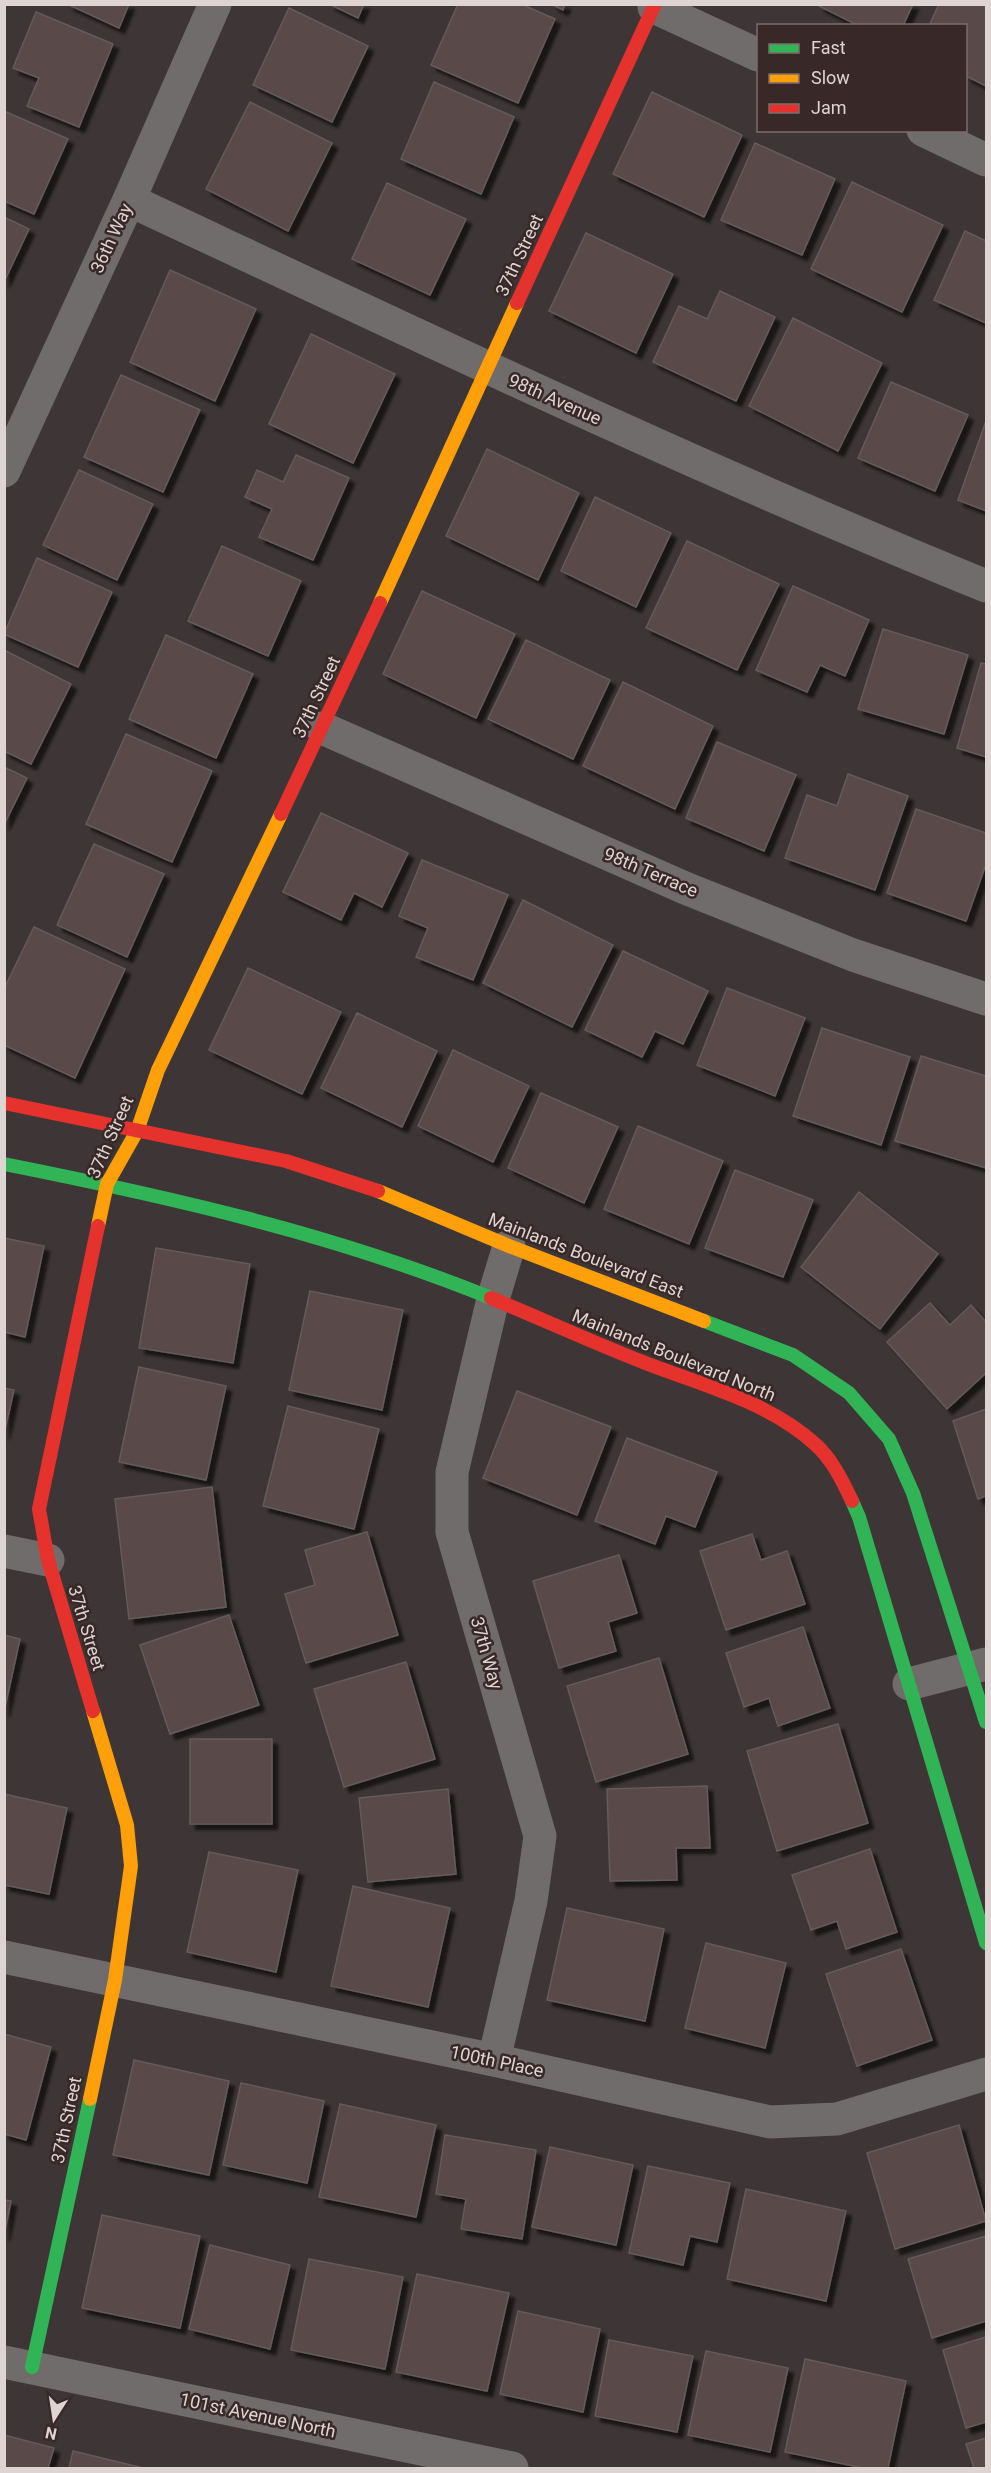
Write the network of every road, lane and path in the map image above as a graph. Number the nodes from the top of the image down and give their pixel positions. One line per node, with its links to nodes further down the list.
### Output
1 (215, 4): 6 (street, 36th Way)
2 (654, 6): 3 (street); 7 (street, 37th Street)
3 (757, 54)
4 (927, 132): 5 (street)
5 (987, 160)
6 (129, 200): 7 (street, 98th Avenue); 8 (street, 36th Way)
7 (487, 368): 9 (street, 98th Avenue); 10 (street, 37th Street)
8 (4, 471)
9 (987, 586)
10 (322, 728): 11 (street, 98th Terrace); 13 (street, 37th Street)
11 (987, 999)
12 (4, 1102): 13 (street, Mainlands Boulevard East)
13 (136, 1131): 15 (street, 37th Street); 16 (street, Mainlands Boulevard East)
14 (4, 1164): 15 (street, Mainlands Boulevard North)
15 (107, 1184): 17 (street, Mainlands Boulevard North); 19 (street, 37th Street)
16 (509, 1246): 17 (street, 37th Way); 20 (street, Mainlands Boulevard East)
17 (493, 1299): 21 (street, Mainlands Boulevard North); 26 (street, 37th Way)
18 (4, 1551): 19 (street)
19 (48, 1560): 25 (street, 37th Street)
20 (979, 1666): 21 (street); 22 (street)
21 (909, 1684): 23 (street, Mainlands Boulevard North)
22 (987, 1722)
23 (987, 1943)
24 (4, 1957): 25 (street, 100th Place)
25 (115, 1980): 26 (street, 100th Place); 28 (street, 37th Street)
26 (494, 2060): 27 (street, 100th Place)
27 (987, 2074)
28 (18, 2365): 29 (street, 101st Avenue North)
29 (512, 2469)

